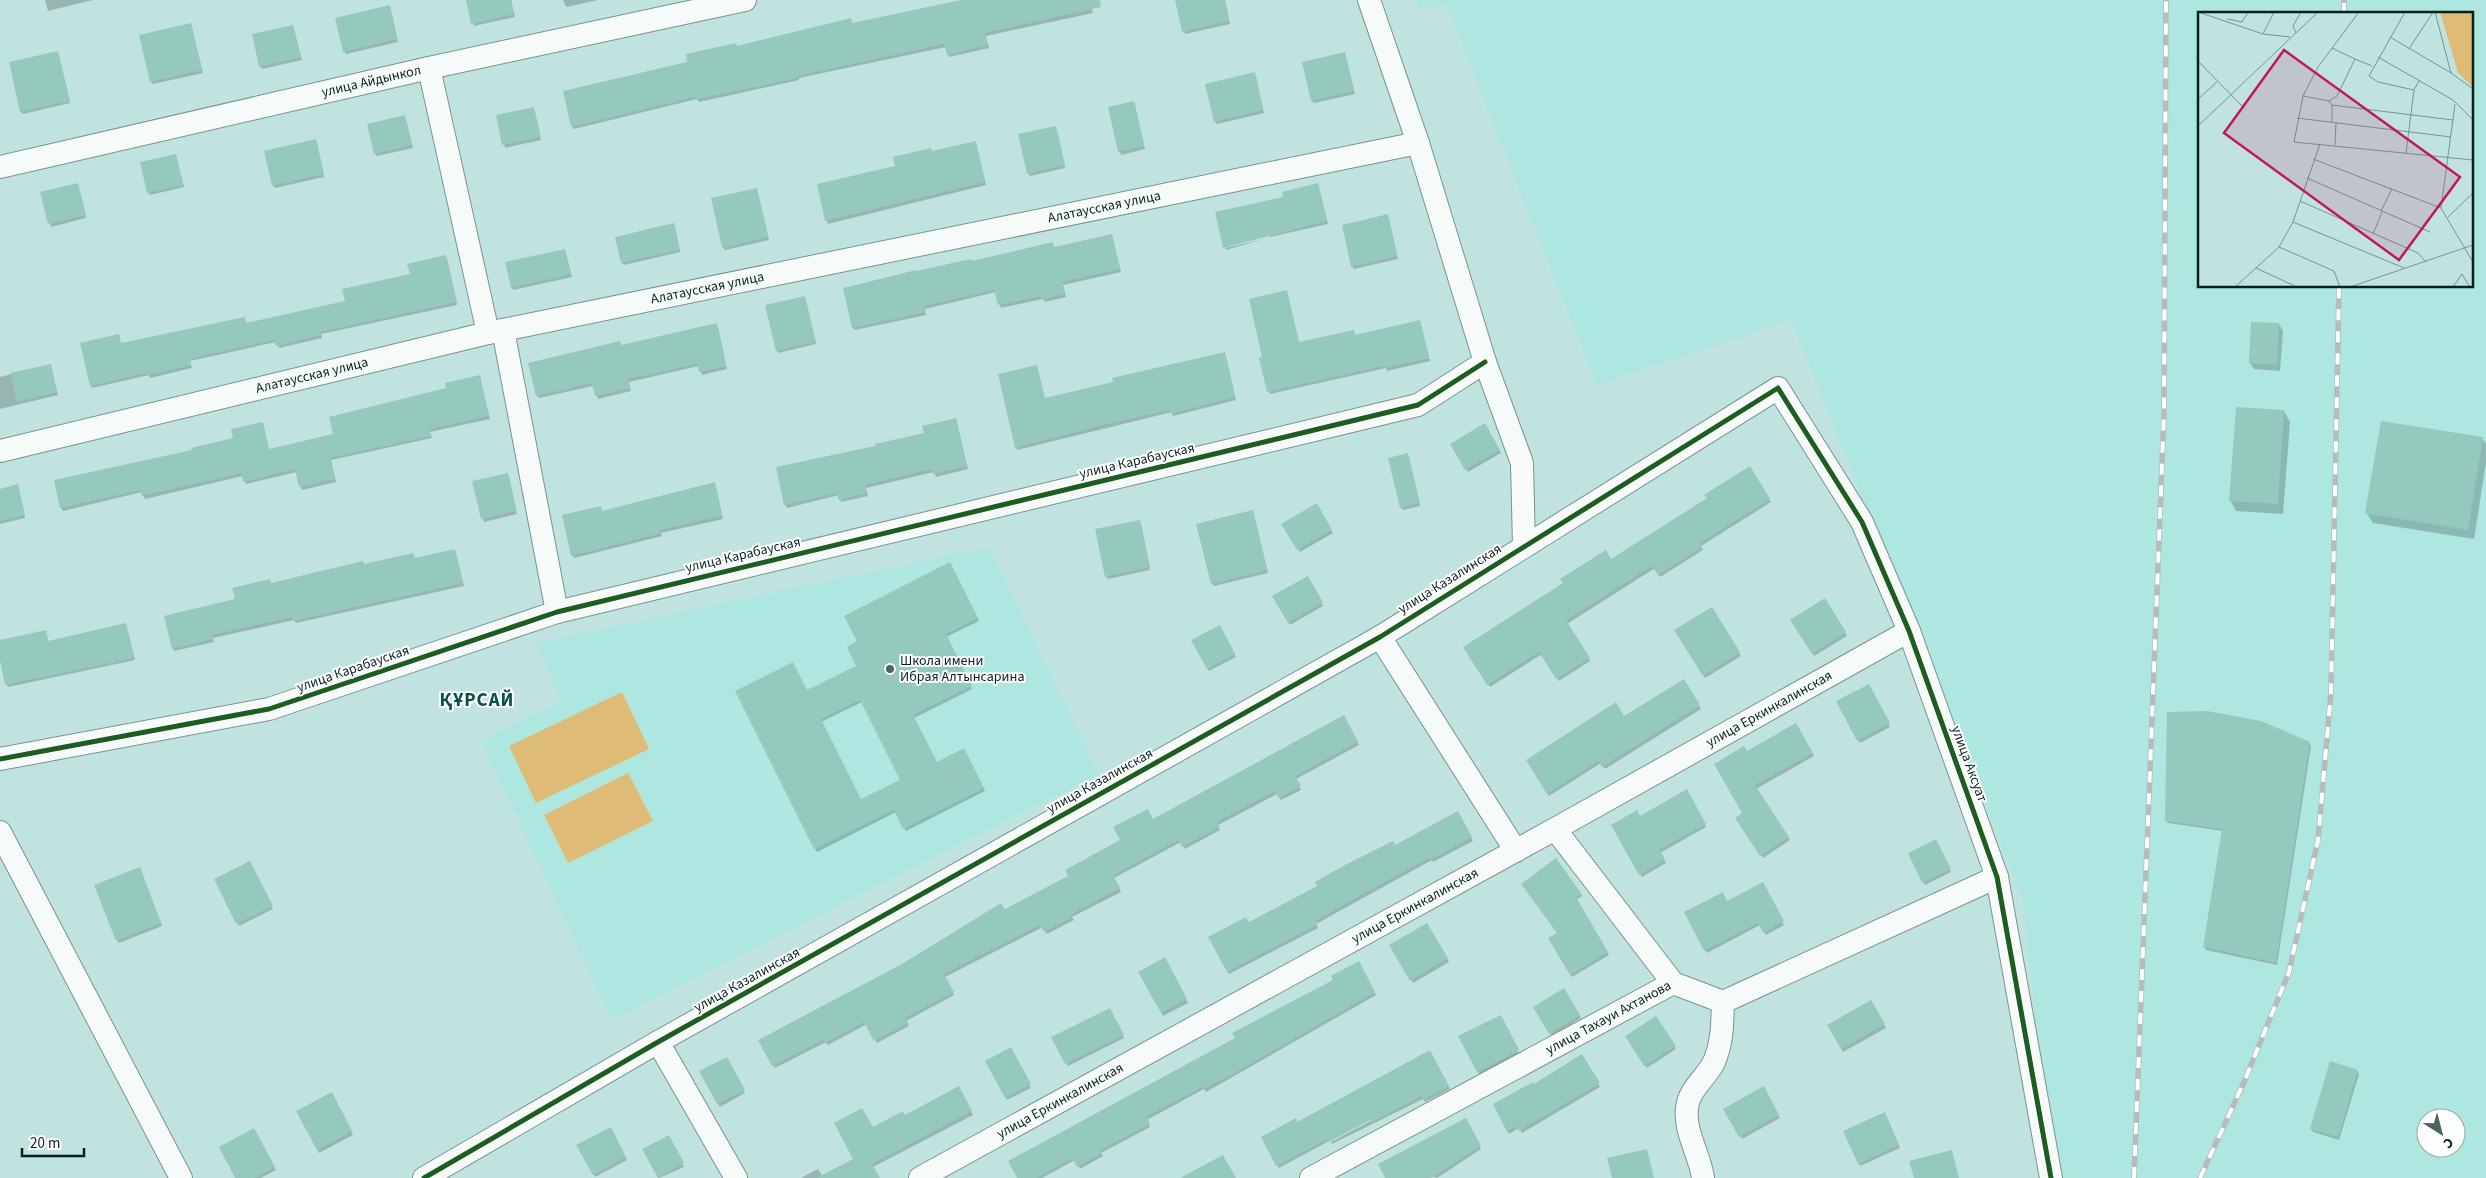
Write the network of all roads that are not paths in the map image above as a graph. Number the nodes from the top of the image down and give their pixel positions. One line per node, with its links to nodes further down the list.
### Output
1 (745, 0): 3 (street, улица Айдынкол)
2 (1368, 0): 4 (street)
3 (429, 68): 5 (street, улица Айдынкол); 6 (street)
4 (1418, 142): 6 (street, Алатаусская улица); 7 (street)
5 (0, 167)
6 (496, 331): 9 (street, Алатаусская улица); 11 (street)
7 (1485, 362): 10 (street); 11 (street, улица Карабауская)
8 (1778, 388): 10 (street, улица Казалинская); 12 (street, улица Аксуат)
9 (0, 451)
10 (1524, 546): 13 (street, улица Казалинская)
11 (557, 612): 14 (street, улица Карабауская)
12 (1909, 631): 15 (street, улица Еркинкалинская); 18 (street, улица Аксуат)
13 (1380, 638): 17 (street); 21 (street, улица Казалинская)
14 (0, 759)
15 (1555, 830): 17 (street, улица Еркинкалинская); 19 (street)
16 (0, 832): 22 (street)
17 (1516, 851): 25 (street, улица Еркинкалинская)
18 (1998, 876): 20 (street); 28 (street, улица Аксуат)
19 (1673, 983): 20 (street, улица Тахауи Ахтанова); 26 (street, улица Тахауи Ахтанова)
20 (1723, 1002): 27 (street)
21 (658, 1042): 23 (street, улица Казалинская); 24 (street)
22 (180, 1178)
23 (424, 1178)
24 (736, 1178)
25 (920, 1178)
26 (1310, 1178)
27 (1703, 1178)
28 (2051, 1178)

